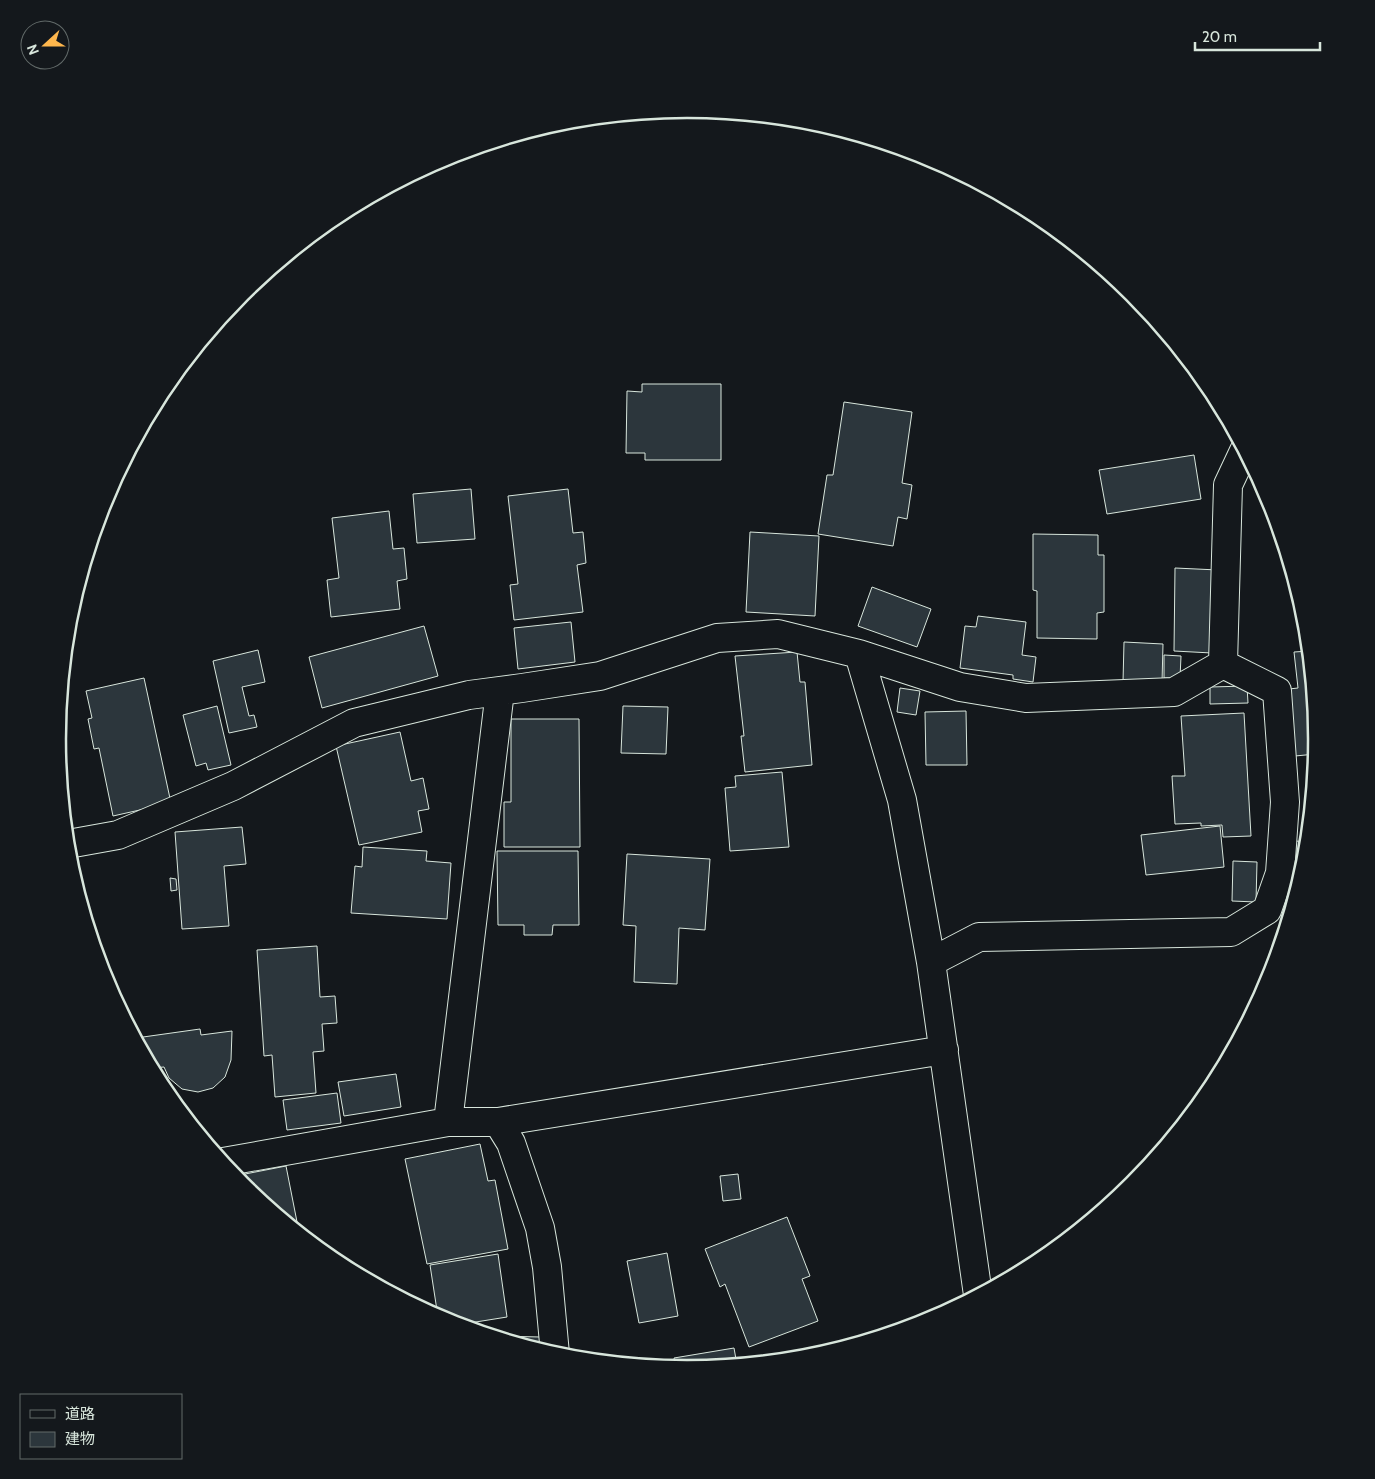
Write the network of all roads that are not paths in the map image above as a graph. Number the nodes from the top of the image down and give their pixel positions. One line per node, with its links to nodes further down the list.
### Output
1 (1241, 457): 3 (street)
2 (859, 654): 3 (street); 4 (street); 6 (street)
3 (1223, 664): 6 (street)
4 (500, 691): 5 (street); 8 (street)
5 (75, 843)
6 (931, 962): 7 (street)
7 (944, 1050): 9 (street); 11 (street)
8 (448, 1122): 9 (street); 10 (street)
9 (498, 1122): 12 (street)
10 (231, 1161)
11 (977, 1289)
12 (554, 1346)

